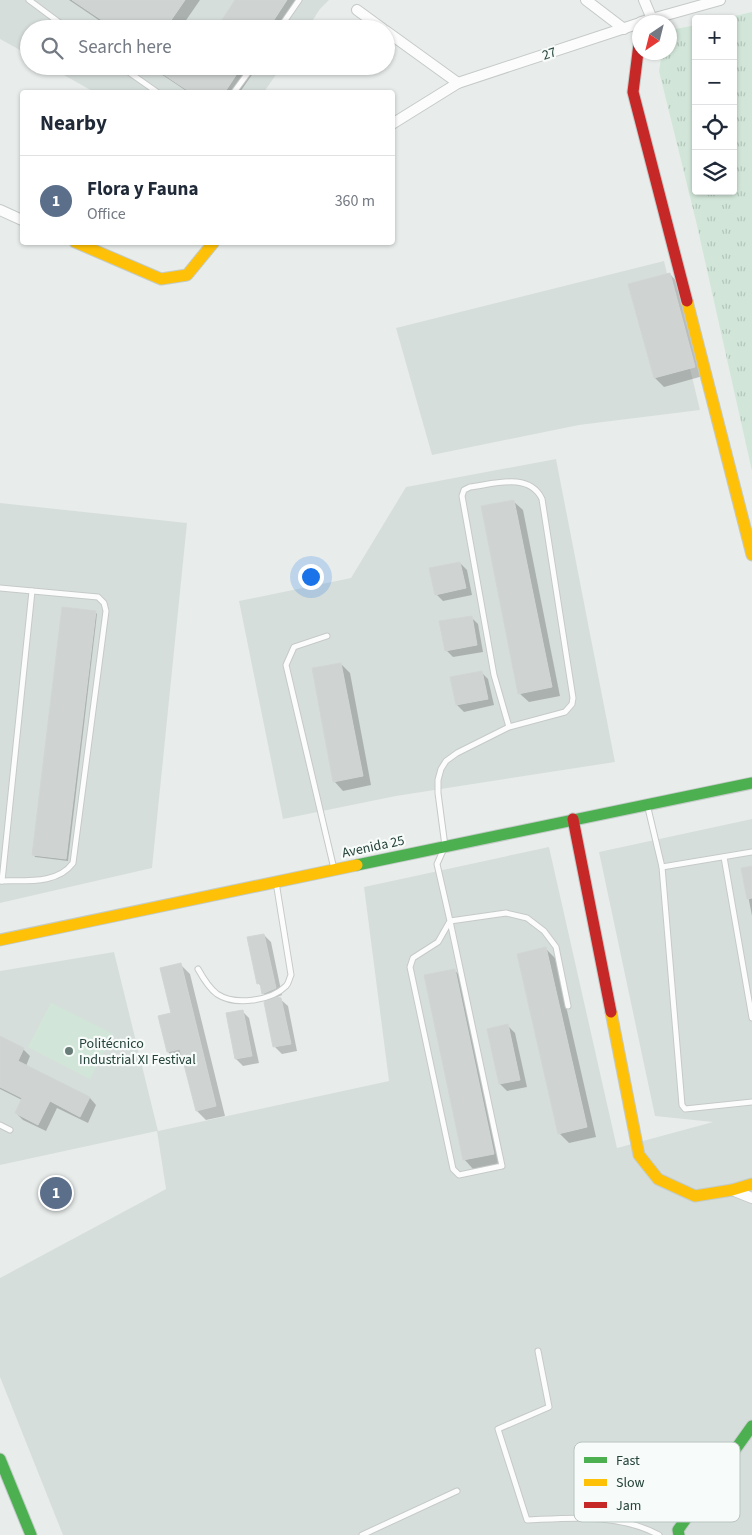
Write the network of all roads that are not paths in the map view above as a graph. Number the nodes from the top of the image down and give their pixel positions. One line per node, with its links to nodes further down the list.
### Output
1 (29, 0): 9 (lane)
2 (299, 0): 10 (lane)
3 (586, 0): 13 (street)
4 (644, 0): 7 (street)
5 (720, 0): 8 (street, 27)
6 (357, 10): 11 (street)
7 (649, 15)
8 (671, 15)
9 (56, 20)
10 (285, 20)
11 (370, 20)
12 (632, 26): 13 (street, 27)
13 (624, 29): 18 (street, 27)
14 (395, 38): 18 (street)
15 (637, 60): 26 (street)
16 (133, 75): 19 (lane)
17 (246, 75): 20 (lane)
18 (458, 83): 21 (street, 27)
19 (154, 90)
20 (235, 90)
21 (395, 122)
22 (0, 210): 23 (street)
23 (20, 219)
24 (82, 245): 25 (street)
25 (212, 245)
26 (752, 555)
27 (0, 588): 28 (lane)
28 (32, 591): 39 (lane); 39 (lane)
29 (327, 636): 38 (lane)
30 (509, 727): 30 (lane); 34 (lane)
31 (752, 782): 32 (street, Avenida 25)
32 (647, 804): 33 (street, Avenida 25); 37 (lane)
33 (573, 819): 34 (street, Avenida 25); 50 (street)
34 (445, 846): 38 (street, Avenida 25); 41 (lane)
35 (752, 852): 36 (lane)
36 (724, 857): 37 (lane); 45 (lane)
37 (662, 867): 46 (lane)
38 (334, 869): 40 (street, Avenida 25)
39 (1, 881)
40 (276, 882): 42 (street, Avenida 25); 43 (lane)
41 (450, 921): 41 (lane); 44 (lane)
42 (0, 940)
43 (198, 970)
44 (568, 1006)
45 (752, 1018)
46 (752, 1102)
47 (0, 1125): 48 (lane)
48 (10, 1130)
49 (752, 1184): 50 (street)
50 (732, 1190): 51 (street)
51 (752, 1198)
52 (538, 1351): 57 (lane)
53 (752, 1426): 54 (street)
54 (740, 1443)
55 (0, 1459): 60 (street)
56 (457, 1491): 61 (lane)
57 (574, 1518)
58 (623, 1522): 62 (lane)
59 (684, 1522): 63 (street)
60 (31, 1535)
61 (362, 1535)
62 (659, 1535)
63 (679, 1535)

